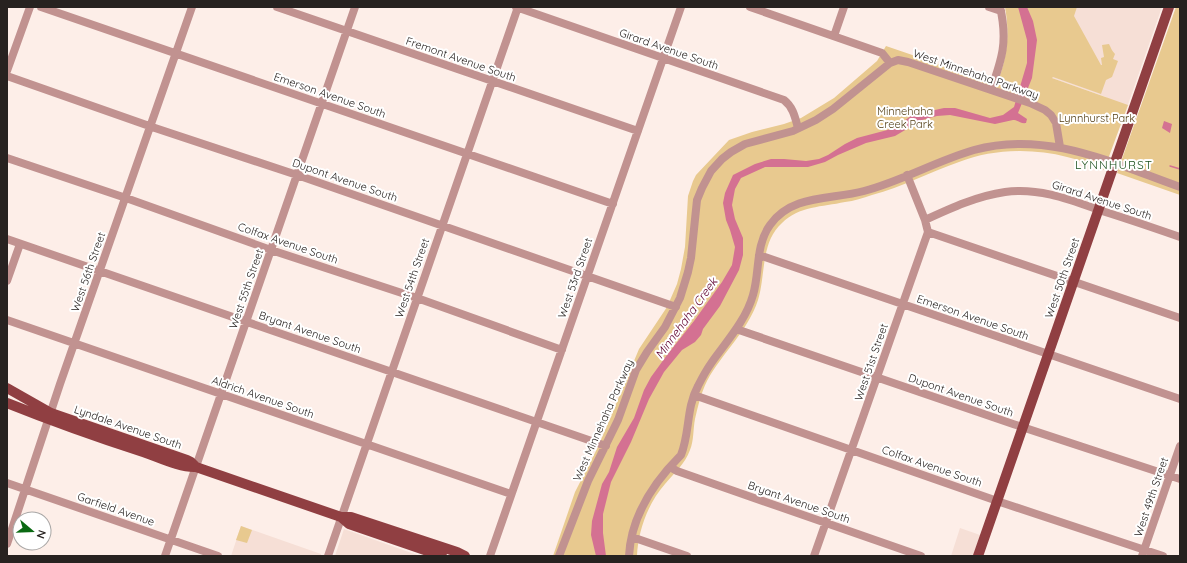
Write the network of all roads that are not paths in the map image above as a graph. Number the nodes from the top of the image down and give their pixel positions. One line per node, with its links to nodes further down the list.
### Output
1 (30, 7): 18 (street)
2 (40, 7): 15 (street, Emerson Avenue South)
3 (192, 7): 15 (street, West 56th Street)
4 (277, 7): 13 (street, Fremont Avenue South)
5 (355, 7): 13 (street, West 55th Street)
6 (517, 7): 16 (street, Girard Avenue South); 20 (street, West 54th Street)
7 (681, 7): 16 (street, West 53rd Street)
8 (750, 7): 14 (street)
9 (844, 7): 14 (street)
10 (989, 7): 12 (street)
11 (1169, 7): 29 (main road, West 50th Street)
12 (1001, 9): 21 (street)
13 (347, 32): 20 (street, Fremont Avenue South); 22 (street, West 55th Street)
14 (834, 36): 17 (street)
15 (176, 54): 22 (street, Emerson Avenue South); 23 (street, West 56th Street)
16 (663, 58): 24 (street, Girard Avenue South); 25 (street, West 53rd Street)
17 (890, 62): 21 (street, West Minnehaha Parkway); 24 (street, West Minnehaha Parkway)
18 (7, 71)
19 (7, 76): 23 (street, Dupont Avenue South)
20 (492, 81): 25 (street, Fremont Avenue South); 27 (street, West 54th Street)
21 (991, 90): 26 (street, West Minnehaha Parkway)
22 (322, 104): 27 (street, Emerson Avenue South); 30 (street, West 55th Street)
23 (150, 126): 30 (street, Dupont Avenue South); 33 (street, West 56th Street)
24 (798, 128): 50 (street, West Minnehaha Parkway)
25 (638, 131): 34 (street, West 53rd Street)
26 (1060, 147): 29 (street); 31 (street)
27 (468, 153): 34 (street, Emerson Avenue South); 37 (street, West 54th Street)
28 (7, 158): 33 (street, Colfax Avenue South)
29 (1114, 164): 32 (street); 35 (main road, West 50th Street)
30 (297, 175): 37 (street, Dupont Avenue South); 42 (street, West 55th Street)
31 (907, 175): 36 (street); 43 (street)
32 (1180, 187)
33 (126, 198): 42 (street, Colfax Avenue South); 44 (street, West 56th Street)
34 (613, 204): 45 (street, West 53rd Street)
35 (1099, 209): 36 (street, Girard Avenue South); 39 (street, Girard Avenue South); 47 (main road, West 50th Street)
36 (925, 220): 38 (street)
37 (442, 225): 45 (street, Dupont Avenue South); 48 (street, West 54th Street)
38 (928, 232): 47 (street); 49 (street, West 51st Street)
39 (1180, 237)
40 (7, 239): 41 (street, Bryant Avenue South)
41 (20, 244): 44 (street, Bryant Avenue South); 46 (street)
42 (271, 250): 48 (street, Colfax Avenue South); 53 (street, West 55th Street)
43 (759, 255): 49 (street, Emerson Avenue South); 54 (street)
44 (100, 271): 53 (street, Bryant Avenue South); 55 (street, West 56th Street)
45 (587, 276): 50 (street, Dupont Avenue South); 56 (street, West 53rd Street)
46 (7, 281)
47 (1074, 282): 51 (street); 57 (main road, West 50th Street)
48 (417, 298): 56 (street, Colfax Avenue South); 58 (street, West 54th Street)
49 (902, 305): 57 (street, Emerson Avenue South); 59 (street, West 51st Street)
50 (676, 307): 69 (street, West Minnehaha Parkway)
51 (1180, 318)
52 (7, 320): 55 (street, Aldrich Avenue South)
53 (246, 322): 58 (street, Bryant Avenue South); 61 (street, West 55th Street)
54 (736, 329): 59 (street, Dupont Avenue South); 62 (street)
55 (75, 343): 61 (street, Aldrich Avenue South); 65 (street, West 56th Street)
56 (562, 350): 66 (street, West 53rd Street)
57 (1049, 354): 63 (street, Emerson Avenue South); 67 (main road, West 50th Street)
58 (392, 372): 66 (street, Bryant Avenue South); 68 (street, West 54th Street)
59 (877, 378): 67 (street, Dupont Avenue South); 71 (street, West 51st Street)
60 (7, 388): 65 (main road)
61 (221, 394): 68 (street, Aldrich Avenue South); 72 (street, West 55th Street)
62 (694, 395): 71 (street, Colfax Avenue South); 73 (street)
63 (1180, 399)
64 (9, 403): 65 (main road)
65 (50, 416): 72 (main road, Lyndale Avenue South); 77 (street, West 56th Street)
66 (536, 422): 69 (street, Bryant Avenue South); 78 (street, West 53rd Street)
67 (1023, 427): 74 (street, Dupont Avenue South); 79 (main road, West 50th Street)
68 (366, 444): 78 (street, Aldrich Avenue South); 80 (street, West 54th Street)
69 (606, 446): 92 (street, West Minnehaha Parkway)
70 (1180, 446): 74 (street, West 49th Street)
71 (852, 450): 79 (street, Colfax Avenue South); 81 (street, West 51st Street)
72 (196, 466): 80 (main road, Lyndale Avenue South); 83 (street, West 55th Street)
73 (667, 470): 81 (street, Bryant Avenue South); 82 (street)
74 (1170, 476): 75 (street, Dupont Avenue South); 85 (street, West 49th Street)
75 (1180, 479)
76 (7, 483): 77 (street, Garfield Avenue)
77 (25, 489): 83 (street, Garfield Avenue); 84 (street, West 56th Street)
78 (512, 494): 91 (street, West 53rd Street)
79 (997, 501): 85 (street, Colfax Avenue South); 97 (main road, West 50th Street)
80 (341, 517): 86 (main road, Lyndale Avenue South); 89 (street, West 54th Street); 90 (main road, Lyndale Avenue South)
81 (826, 523): 95 (street, West 51st Street); 96 (street, Bryant Avenue South)
82 (632, 537): 93 (street); 94 (street)
83 (171, 540): 87 (street, West 55th Street); 88 (street, Garfield Avenue)
84 (7, 544)
85 (1143, 553): 98 (street, Colfax Avenue South)
86 (459, 555)
87 (165, 556)
88 (218, 556)
89 (328, 556)
90 (442, 556)
91 (490, 556)
92 (559, 556)
93 (629, 556)
94 (687, 556)
95 (814, 556)
96 (922, 556)
97 (978, 556)
98 (1163, 556)

